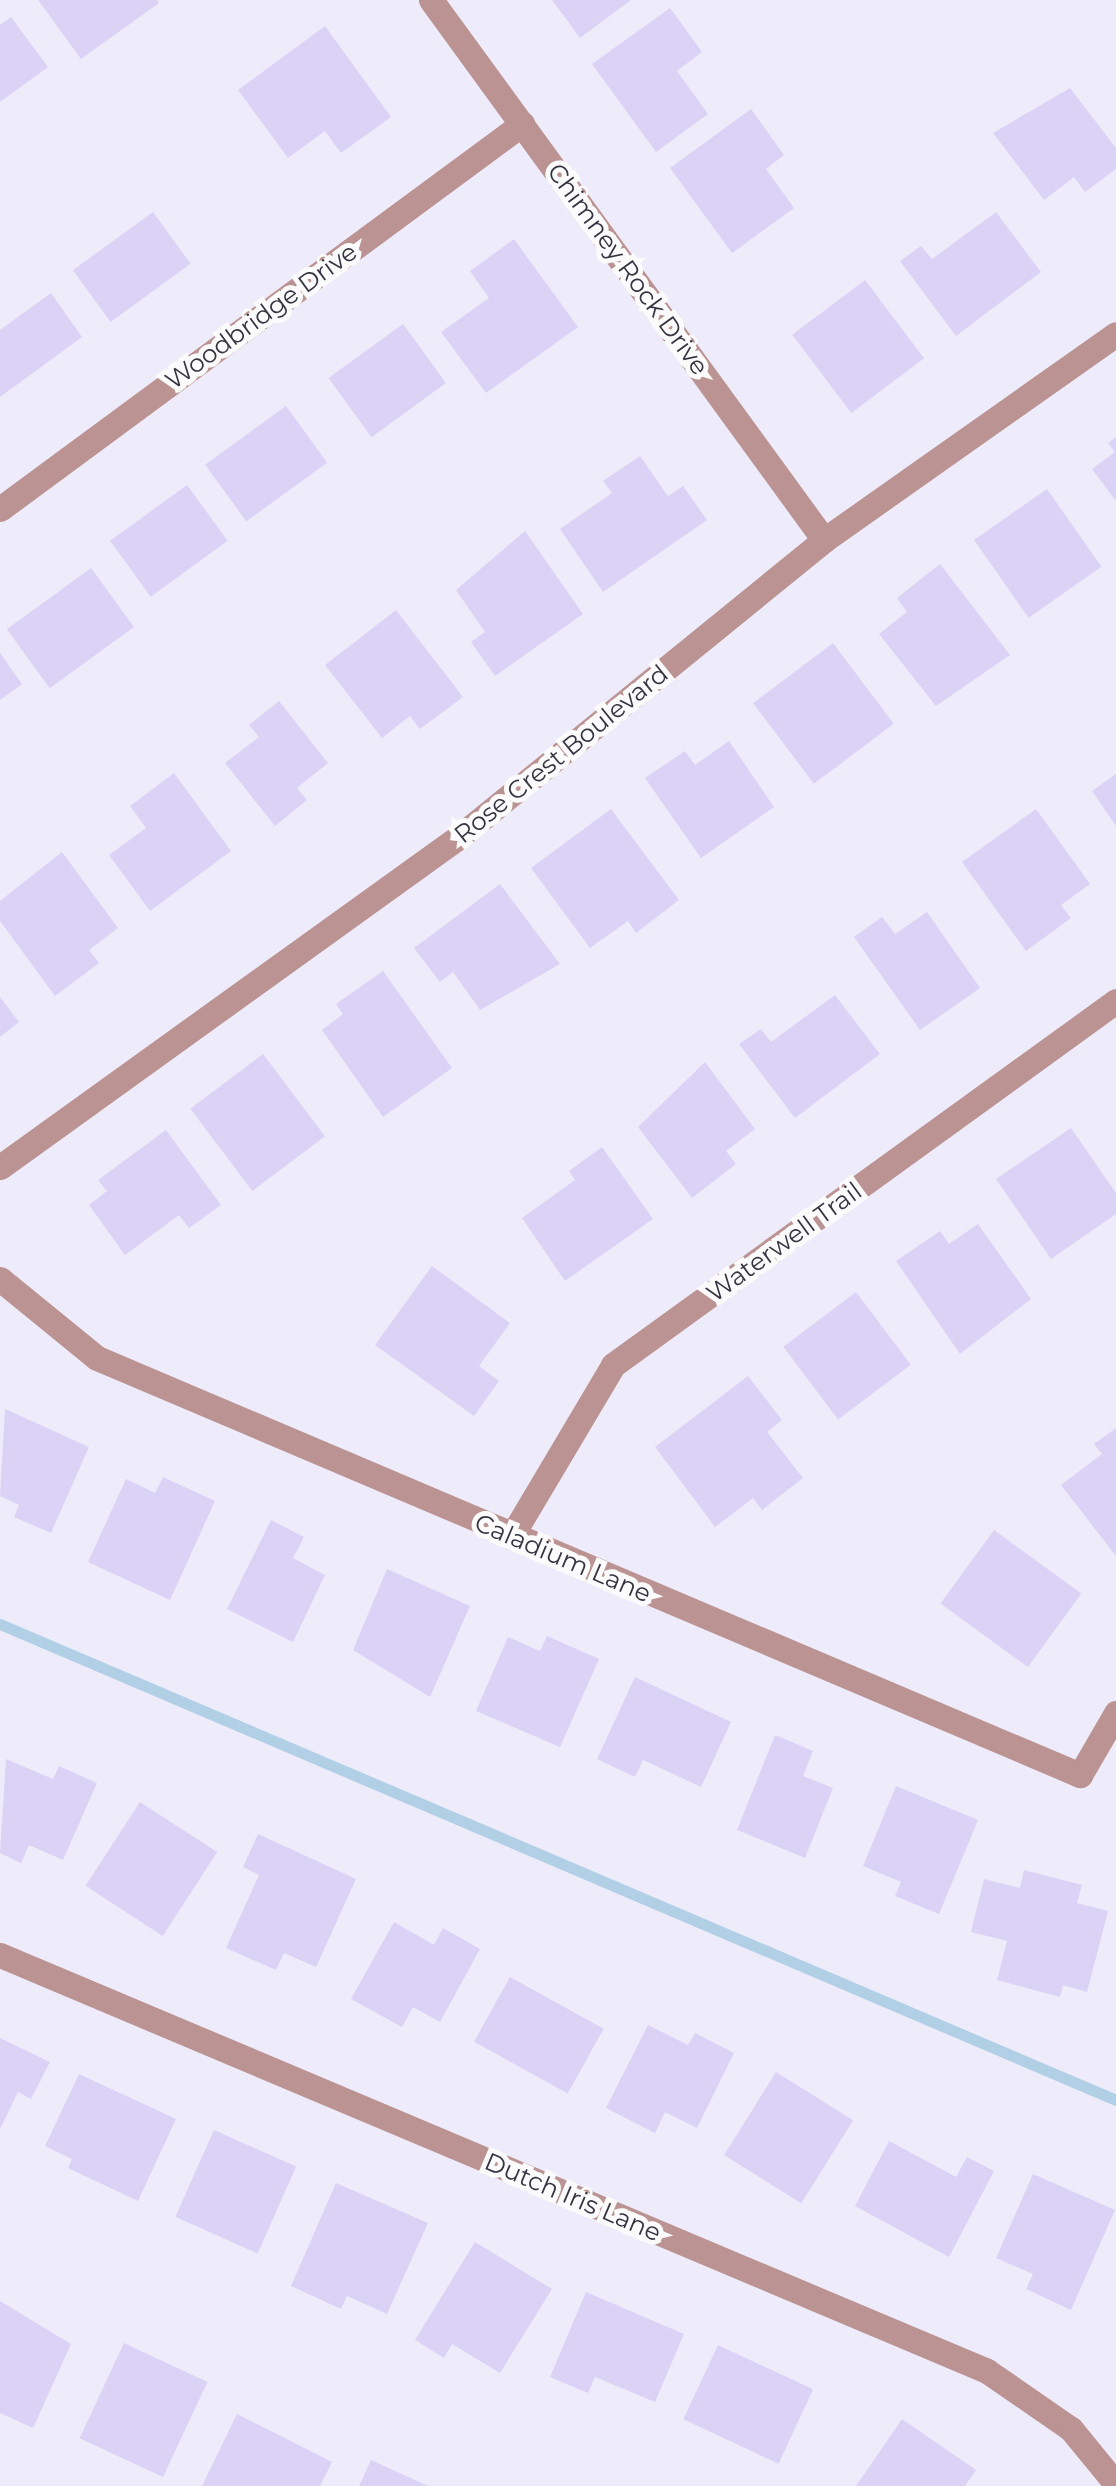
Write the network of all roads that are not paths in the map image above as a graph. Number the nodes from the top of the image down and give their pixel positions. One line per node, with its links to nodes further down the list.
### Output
1 (431, 0): 2 (street, Chimney Rock Drive)
2 (522, 124): 4 (street, Woodbridge Drive); 5 (street, Chimney Rock Drive)
3 (1116, 334): 5 (street, Rose Crest Boulevard)
4 (0, 509)
5 (824, 540): 7 (street, Rose Crest Boulevard)
6 (1116, 1002): 9 (street, Waterwell Trail)
7 (0, 1168)
8 (0, 1280): 9 (street, Caladium Lane)
9 (510, 1537): 10 (street, Caladium Lane)
10 (1116, 1713)
11 (0, 1955): 12 (street, Dutch Iris Lane)
12 (1116, 2484)

